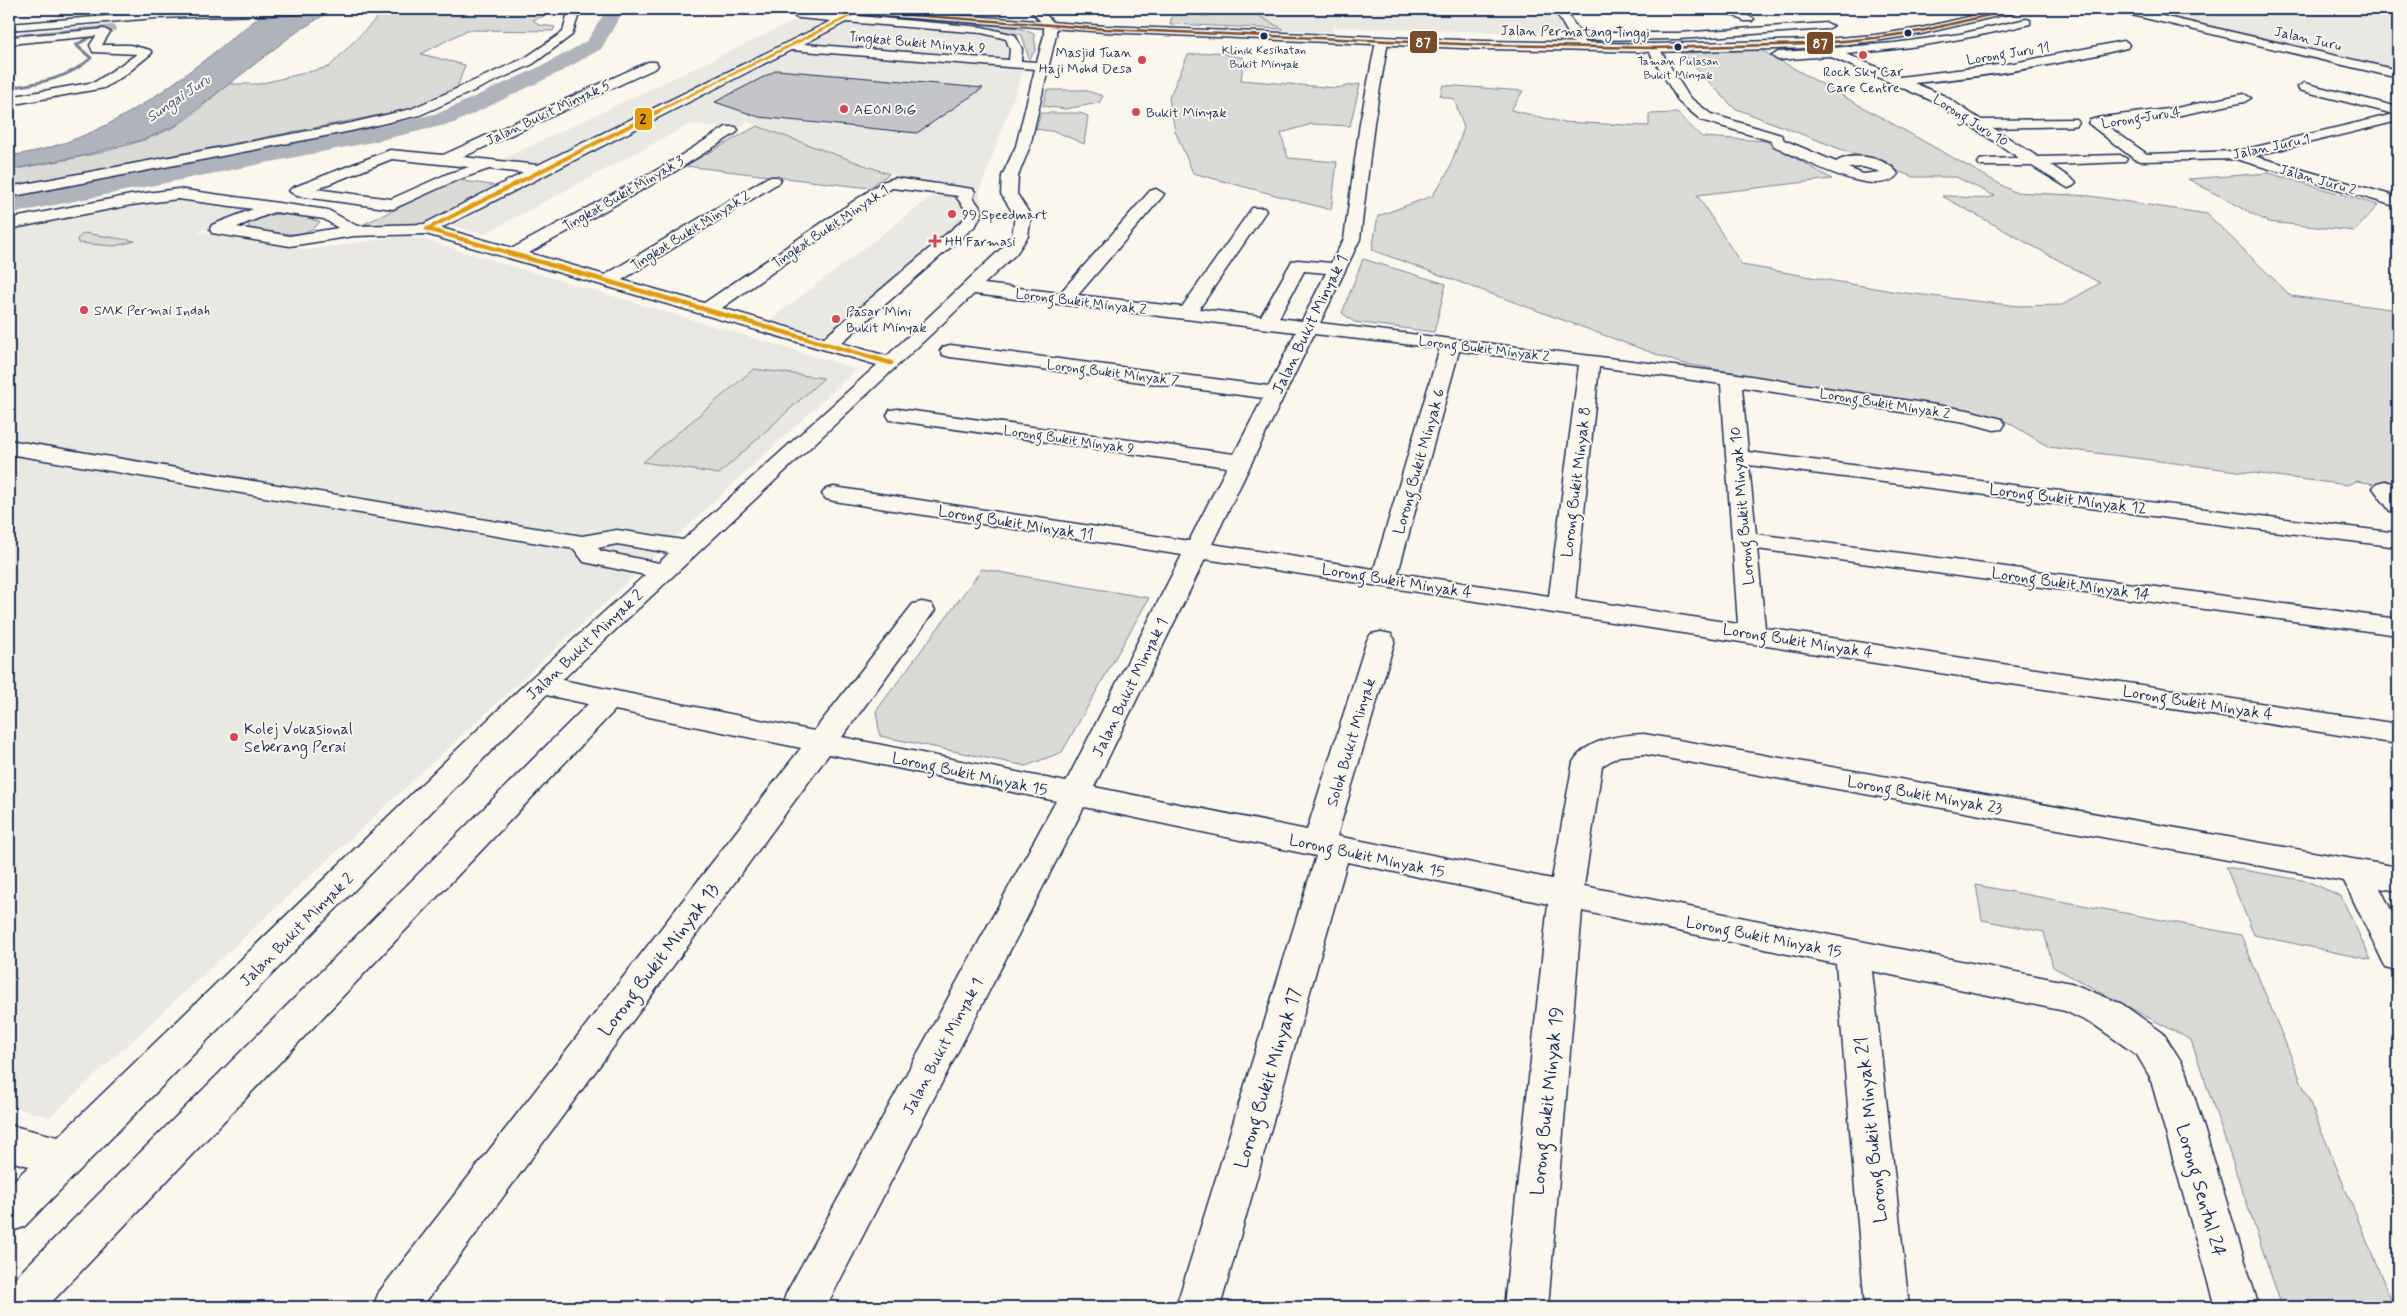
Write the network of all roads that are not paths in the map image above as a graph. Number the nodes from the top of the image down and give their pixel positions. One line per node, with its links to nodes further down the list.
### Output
1 (212, 9): 24 (main road)
2 (368, 9): 14 (main road)
3 (581, 9): 63 (main road)
4 (829, 9): 17 (main road)
5 (881, 9): 16 (main road)
6 (1034, 9): 27 (main road)
7 (1048, 9): 27 (main road)
8 (1559, 9): 30 (main road)
9 (1726, 9): 21 (main road)
10 (1959, 9): 20 (main road)
11 (1991, 9): 20 (main road, Jalan Permatang Tinggi)
12 (2015, 9): 20 (main road, Jalan Permatang Tinggi)
13 (2119, 9): 39 (main road, Jalan Juru)
14 (346, 10): 24 (main road)
15 (1009, 12): 16 (main road)
16 (940, 14): 27 (main road)
17 (853, 15): 18 (main road); 22 (main road); 33 (main road); 38 (main road)
18 (800, 16)
19 (1073, 16): 26 (main road)
20 (1976, 16): 31 (main road, Jalan Permatang Tinggi)
21 (1748, 19)
22 (996, 22): 27 (main road); 27 (main road)
23 (2026, 22): 35 (main road)
24 (9, 26)
25 (1827, 26): 30 (main road)
26 (1175, 32): 27 (main road); 29 (main road, Jalan Permatang Tinggi)
27 (1050, 34): 38 (main road, Tingkat Bukit Minyak 9); 75 (main road, Jalan Bukit Minyak 2)
28 (9, 40): 43 (main road)
29 (1382, 41): 30 (main road, Jalan Permatang Tinggi); 73 (main road, Jalan Bukit Minyak 1)
30 (1580, 42): 34 (main road, Jalan Permatang Tinggi)
31 (1812, 44): 34 (main road, Jalan Permatang Tinggi); 35 (main road, Lorong Juru 10)
32 (2123, 45): 40 (main road, Lorong Juru 11)
33 (788, 46): 38 (main road, Tingkat Bukit Minyak 9); 58 (main road)
34 (1653, 48): 49 (main road)
35 (1834, 53): 36 (main road); 40 (main road, Lorong Juru 10)
36 (1778, 56)
37 (652, 64): 53 (main road, Jalan Bukit Minyak 5)
38 (1015, 65)
39 (2398, 74)
40 (1895, 80): 47 (main road, Lorong Juru 10)
41 (2304, 87): 44 (main road)
42 (2244, 98): 51 (main road, Lorong Juru 4)
43 (9, 101)
44 (2398, 111)
45 (2398, 117): 50 (main road, Jalan Juru 1)
46 (2071, 122): 47 (main road)
47 (1978, 124): 54 (main road, Lorong Juru 10)
48 (731, 130): 72 (main road, Tingkat Bukit Minyak 3)
49 (1776, 138): 55 (main road); 59 (main road)
50 (2238, 155): 51 (main road, Jalan Juru 1); 65 (main road, Jalan Juru 2)
51 (2142, 158)
52 (2120, 159): 54 (main road)
53 (445, 160): 57 (main road); 57 (main road)
54 (2035, 161): 56 (main road); 61 (main road, Lorong Juru 10)
55 (1859, 162): 59 (main road); 59 (main road)
56 (1985, 163)
57 (490, 165): 58 (main road)
58 (539, 170): 70 (main road)
59 (1841, 170)
60 (773, 180): 74 (main road, Tingkat Bukit Minyak 2)
61 (2068, 183)
62 (2398, 189): 65 (main road)
63 (9, 192)
64 (1156, 194): 76 (main road)
65 (2376, 196): 66 (main road, Jalan Juru 2)
66 (2398, 202)
67 (271, 208): 69 (main road); 71 (main road); 71 (main road)
68 (1258, 211): 78 (main road)
69 (9, 224)
70 (427, 229): 71 (main road); 72 (main road)
71 (354, 231)
72 (515, 254): 74 (main road)
73 (1337, 269): 79 (main road); 80 (main road, Jalan Bukit Minyak 1)
74 (607, 281): 77 (main road)
75 (971, 288): 76 (main road, Lorong Bukit Minyak 2); 85 (main road, Jalan Bukit Minyak 2)
76 (1065, 299): 78 (main road, Lorong Bukit Minyak 2)
77 (707, 310): 81 (main road); 81 (main road, Tingkat Bukit Minyak 1)
78 (1186, 314): 79 (main road, Lorong Bukit Minyak 2)
79 (1267, 323): 80 (main road, Lorong Bukit Minyak 2)
80 (1308, 328): 82 (main road, Lorong Bukit Minyak 2); 87 (main road, Jalan Bukit Minyak 1)
81 (828, 344): 85 (main road)
82 (1451, 344): 84 (main road, Lorong Bukit Minyak 2); 100 (main road, Lorong Bukit Minyak 6)
83 (950, 351): 87 (main road, Lorong Bukit Minyak 7)
84 (1590, 360): 86 (main road, Lorong Bukit Minyak 2); 101 (main road, Lorong Bukit Minyak 8)
85 (891, 363): 97 (main road, Jalan Bukit Minyak 2)
86 (1731, 379): 89 (main road, Lorong Bukit Minyak 2); 91 (main road, Lorong Bukit Minyak 10)
87 (1275, 393): 92 (main road, Jalan Bukit Minyak 1)
88 (898, 415): 92 (main road, Lorong Bukit Minyak 9)
89 (1994, 424)
90 (9, 447): 96 (main road)
91 (1737, 457): 94 (main road, Lorong Bukit Minyak 10); 95 (main road, Lorong Bukit Minyak 12)
92 (1241, 462): 98 (main road, Jalan Bukit Minyak 1)
93 (834, 494): 98 (main road, Lorong Bukit Minyak 11)
94 (1744, 540): 103 (main road, Lorong Bukit Minyak 14); 104 (main road, Lorong Bukit Minyak 10)
95 (2398, 540)
96 (582, 543): 97 (main road); 99 (main road)
97 (686, 548): 99 (main road, Jalan Bukit Minyak 2)
98 (1197, 550): 100 (main road, Lorong Bukit Minyak 4); 110 (main road, Jalan Bukit Minyak 1)
99 (663, 571): 106 (main road, Jalan Bukit Minyak 2)
100 (1384, 578): 101 (main road, Lorong Bukit Minyak 4)
101 (1561, 605): 104 (main road, Lorong Bukit Minyak 4)
102 (922, 610): 109 (main road, Lorong Bukit Minyak 13)
103 (2398, 627)
104 (1752, 633): 108 (main road, Lorong Bukit Minyak 4)
105 (1381, 640): 111 (main road, Solok Bukit Minyak)
106 (540, 685): 107 (main road, Lorong Bukit Minyak 15); 119 (main road, Jalan Bukit Minyak 2)
107 (609, 699): 109 (main road, Lorong Bukit Minyak 15); 121 (main road)
108 (2398, 734)
109 (822, 743): 110 (main road, Lorong Bukit Minyak 15); 122 (main road, Lorong Bukit Minyak 13)
110 (1075, 795): 111 (main road, Lorong Bukit Minyak 15); 123 (main road, Jalan Bukit Minyak 1)
111 (1326, 846): 114 (main road, Lorong Bukit Minyak 15); 124 (main road, Lorong Bukit Minyak 17)
112 (2355, 871): 113 (main road, Lorong Bukit Minyak 23); 114 (main road, Lorong Bukit Minyak 23); 116 (main road)
113 (2398, 878)
114 (1566, 896): 115 (main road, Lorong Bukit Minyak 15); 125 (main road, Lorong Bukit Minyak 19)
115 (1853, 954): 117 (main road, Lorong Bukit Minyak 15); 126 (main road, Lorong Bukit Minyak 21)
116 (2398, 958)
117 (2168, 1073): 127 (main road, Lorong Sentul 24)
118 (9, 1143): 119 (main road)
119 (66, 1156): 120 (main road, Jalan Bukit Minyak 2)
120 (9, 1213)
121 (17, 1307)
122 (395, 1307)
123 (803, 1307)
124 (1198, 1307)
125 (1526, 1307)
126 (1887, 1307)
127 (2237, 1307)

